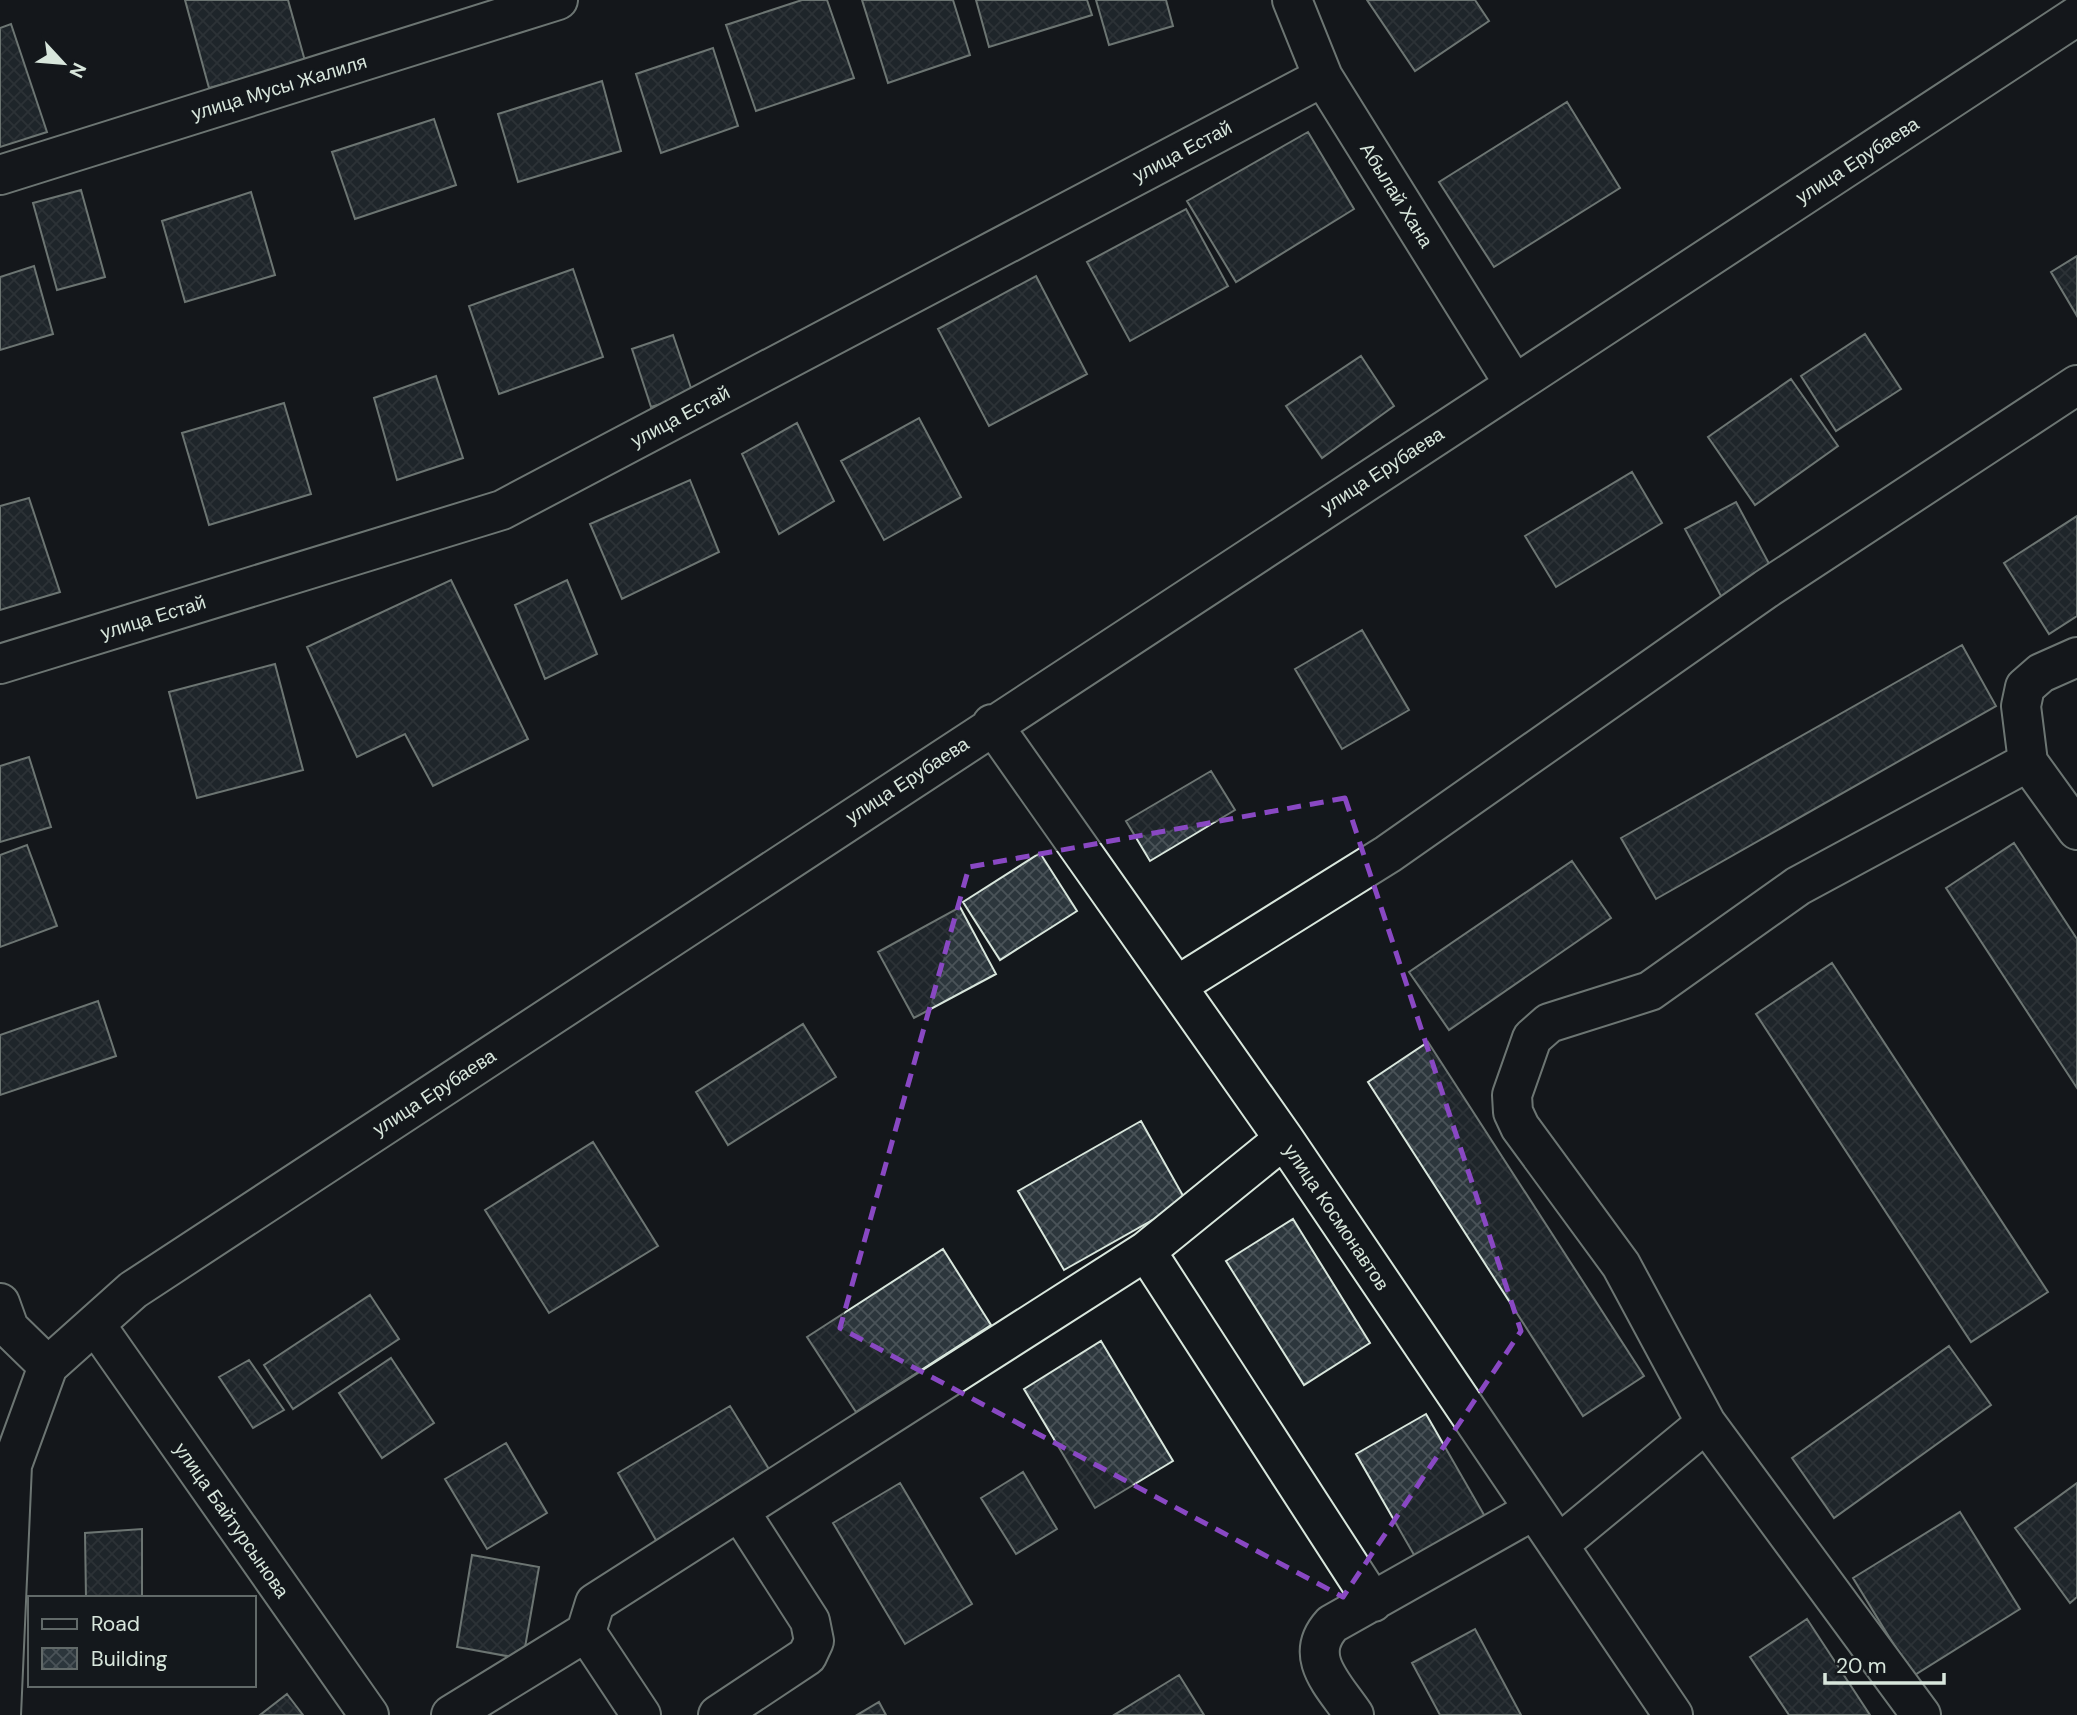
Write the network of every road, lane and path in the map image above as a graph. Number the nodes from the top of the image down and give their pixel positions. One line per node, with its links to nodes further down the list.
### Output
1 (558, 0): 5 (street, улица Мусы Жалиля)
2 (1292, 0): 4 (street, Абылай Хана)
3 (2077, 16): 6 (street, улица Ерубаева)
4 (1323, 77): 6 (street, Абылай Хана); 9 (street, улица Естай)
5 (0, 174)
6 (1514, 384): 10 (street, улица Ерубаева)
7 (2077, 385): 13 (street)
8 (2077, 657): 11 (street)
9 (0, 664)
10 (992, 724): 13 (street, улица Космонавтов); 17 (street, улица Ерубаева)
11 (2028, 762): 12 (street); 19 (street)
12 (2077, 830)
13 (1178, 985): 14 (street, улица Космонавтов)
14 (1284, 1139): 15 (street); 20 (street, улица Космонавтов)
15 (1146, 1251): 21 (street); 23 (street)
16 (0, 1303): 18 (street)
17 (94, 1324): 18 (street, улица Ерубаева); 26 (street, улица Байтурсынова)
18 (48, 1366): 25 (street, улица Ерубаева)
19 (1706, 1423): 22 (street); 32 (street)
20 (1534, 1510): 22 (street, улица Космонавтов); 23 (street)
21 (740, 1512): 24 (street); 29 (street)
22 (1558, 1545): 31 (street, улица Космонавтов)
23 (1373, 1602): 30 (street)
24 (586, 1632): 27 (street); 28 (street)
25 (1, 1715)
26 (369, 1715)
27 (451, 1715)
28 (641, 1715)
29 (718, 1715)
30 (1354, 1715)
31 (1673, 1715)
32 (1921, 1715)

